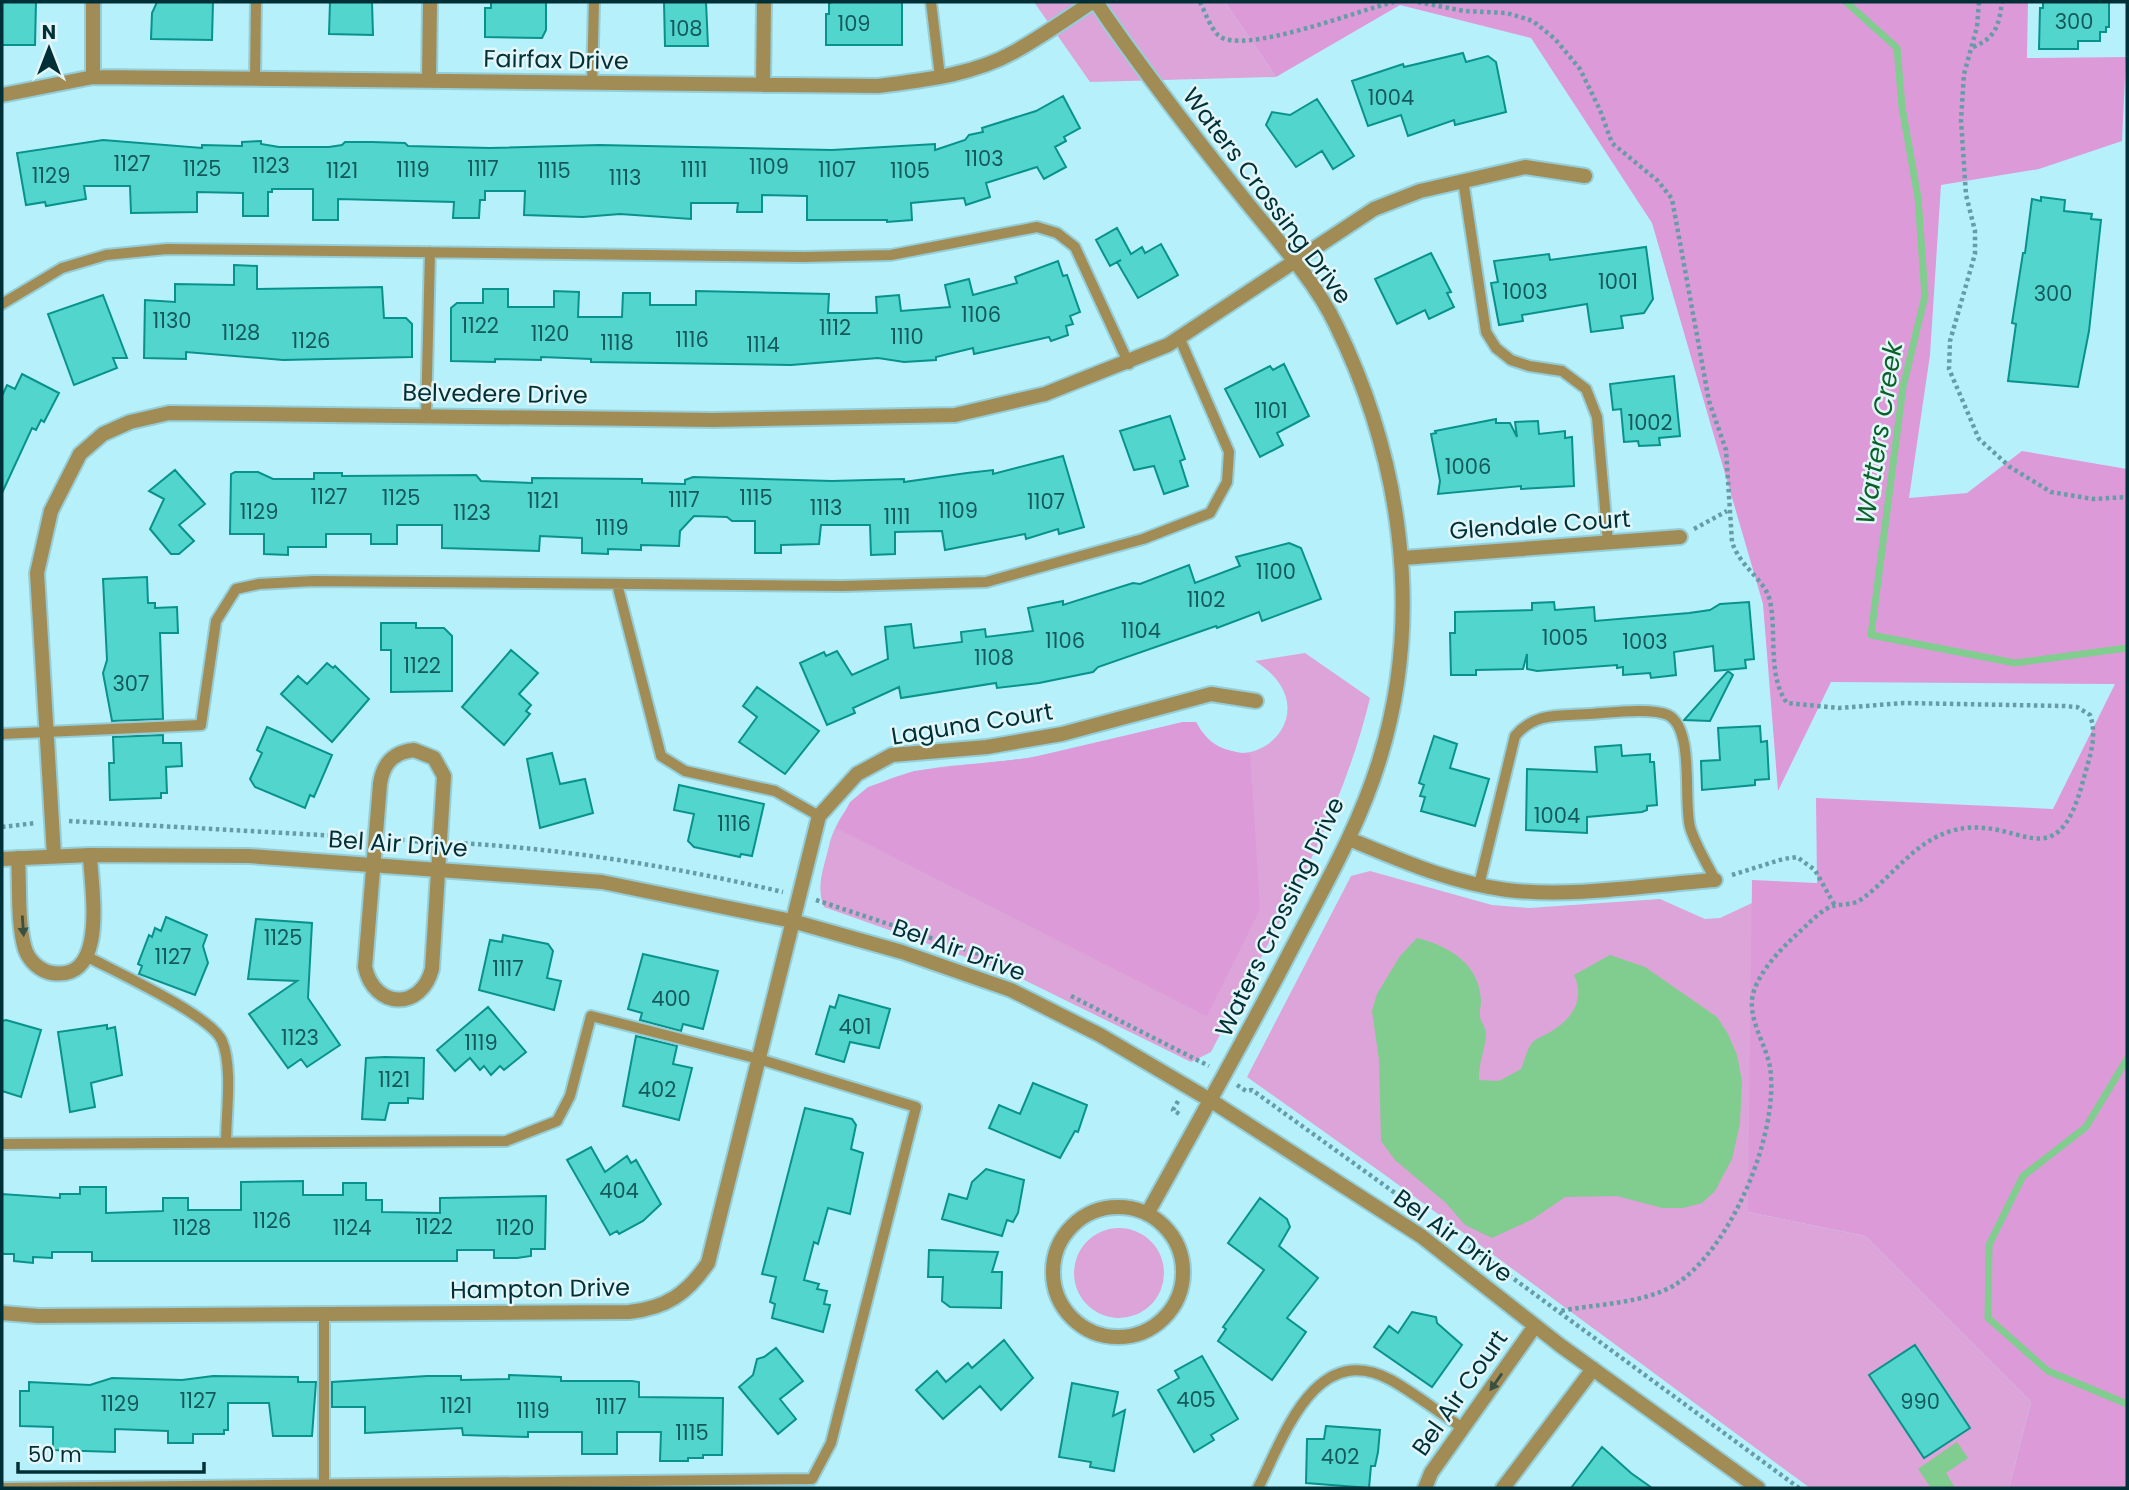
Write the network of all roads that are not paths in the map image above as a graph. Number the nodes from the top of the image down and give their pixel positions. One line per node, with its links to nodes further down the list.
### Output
1 (93, 2): 8 (street)
2 (256, 2): 10 (lane)
3 (430, 2): 11 (street)
4 (594, 2): 12 (lane)
5 (764, 2): 13 (street)
6 (931, 2): 9 (lane)
7 (1094, 2): 9 (street, Fairfax Drive); 18 (street, Waters Crossing Drive)
8 (93, 77): 10 (street, Fairfax Drive); 14 (street, Fairfax Drive)
9 (940, 77): 13 (street, Fairfax Drive)
10 (256, 79): 11 (street, Fairfax Drive)
11 (429, 81): 12 (street, Fairfax Drive)
12 (592, 83): 13 (street, Fairfax Drive)
13 (763, 85)
14 (2, 95)
15 (1585, 176): 16 (street, Belvedere Drive)
16 (1463, 180): 18 (street, Belvedere Drive); 24 (lane)
17 (430, 252): 19 (lane); 21 (lane); 22 (lane)
18 (1293, 260): 20 (street, Belvedere Drive); 25 (street, Waters Crossing Drive)
19 (2, 304)
20 (1179, 337): 21 (street, Belvedere Drive); 26 (lane)
21 (1129, 364): 22 (street, Belvedere Drive)
22 (426, 416): 28 (street, Belvedere Drive)
23 (1680, 537): 24 (street, Glendale Court)
24 (1608, 542): 25 (street, Glendale Court)
25 (1403, 558): 31 (street, Waters Crossing Drive)
26 (617, 584): 28 (lane); 30 (lane)
27 (1256, 701): 30 (street, Laguna Court)
28 (47, 732): 29 (lane); 33 (street, Belvedere Drive)
29 (2, 734)
30 (819, 816): 40 (street, Laguna Court)
31 (1349, 839): 39 (street); 43 (street, Waters Crossing Drive)
32 (90, 855): 33 (street, Bel Air Drive); 36 (street, Bel Air Drive); 41 (street)
33 (54, 856): 34 (street, Bel Air Drive)
34 (19, 858): 35 (street, Bel Air Drive); 41 (street, one-way to 41)
35 (2, 859)
36 (373, 865): 37 (street, Bel Air Drive); 37 (street); 37 (street)
37 (439, 870): 40 (street, Bel Air Drive)
38 (1715, 880): 39 (street); 39 (lane)
39 (1479, 885)
40 (792, 921): 42 (street, Hampton Drive); 43 (street, Bel Air Drive)
41 (88, 957): 44 (lane)
42 (759, 1059): 44 (lane); 48 (street, Hampton Drive); 52 (lane)
43 (1210, 1100): 46 (street, Waters Crossing Drive); 49 (street, Bel Air Drive)
44 (226, 1142): 45 (lane)
45 (2, 1144)
46 (1147, 1214): 46 (street)
47 (2, 1313): 48 (street, Hampton Drive)
48 (324, 1314): 52 (lane)
49 (1535, 1326): 50 (street, Bel Air Drive); 51 (street, Bel Air Court, one-way to 51)
50 (1592, 1369): 56 (street); 57 (street, Bel Air Drive)
51 (1463, 1428): 54 (lane); 55 (street, Bel Air Court)
52 (324, 1484): 53 (lane)
53 (2, 1488)
54 (1258, 1488)
55 (1425, 1488)
56 (1503, 1488)
57 (1758, 1488)

